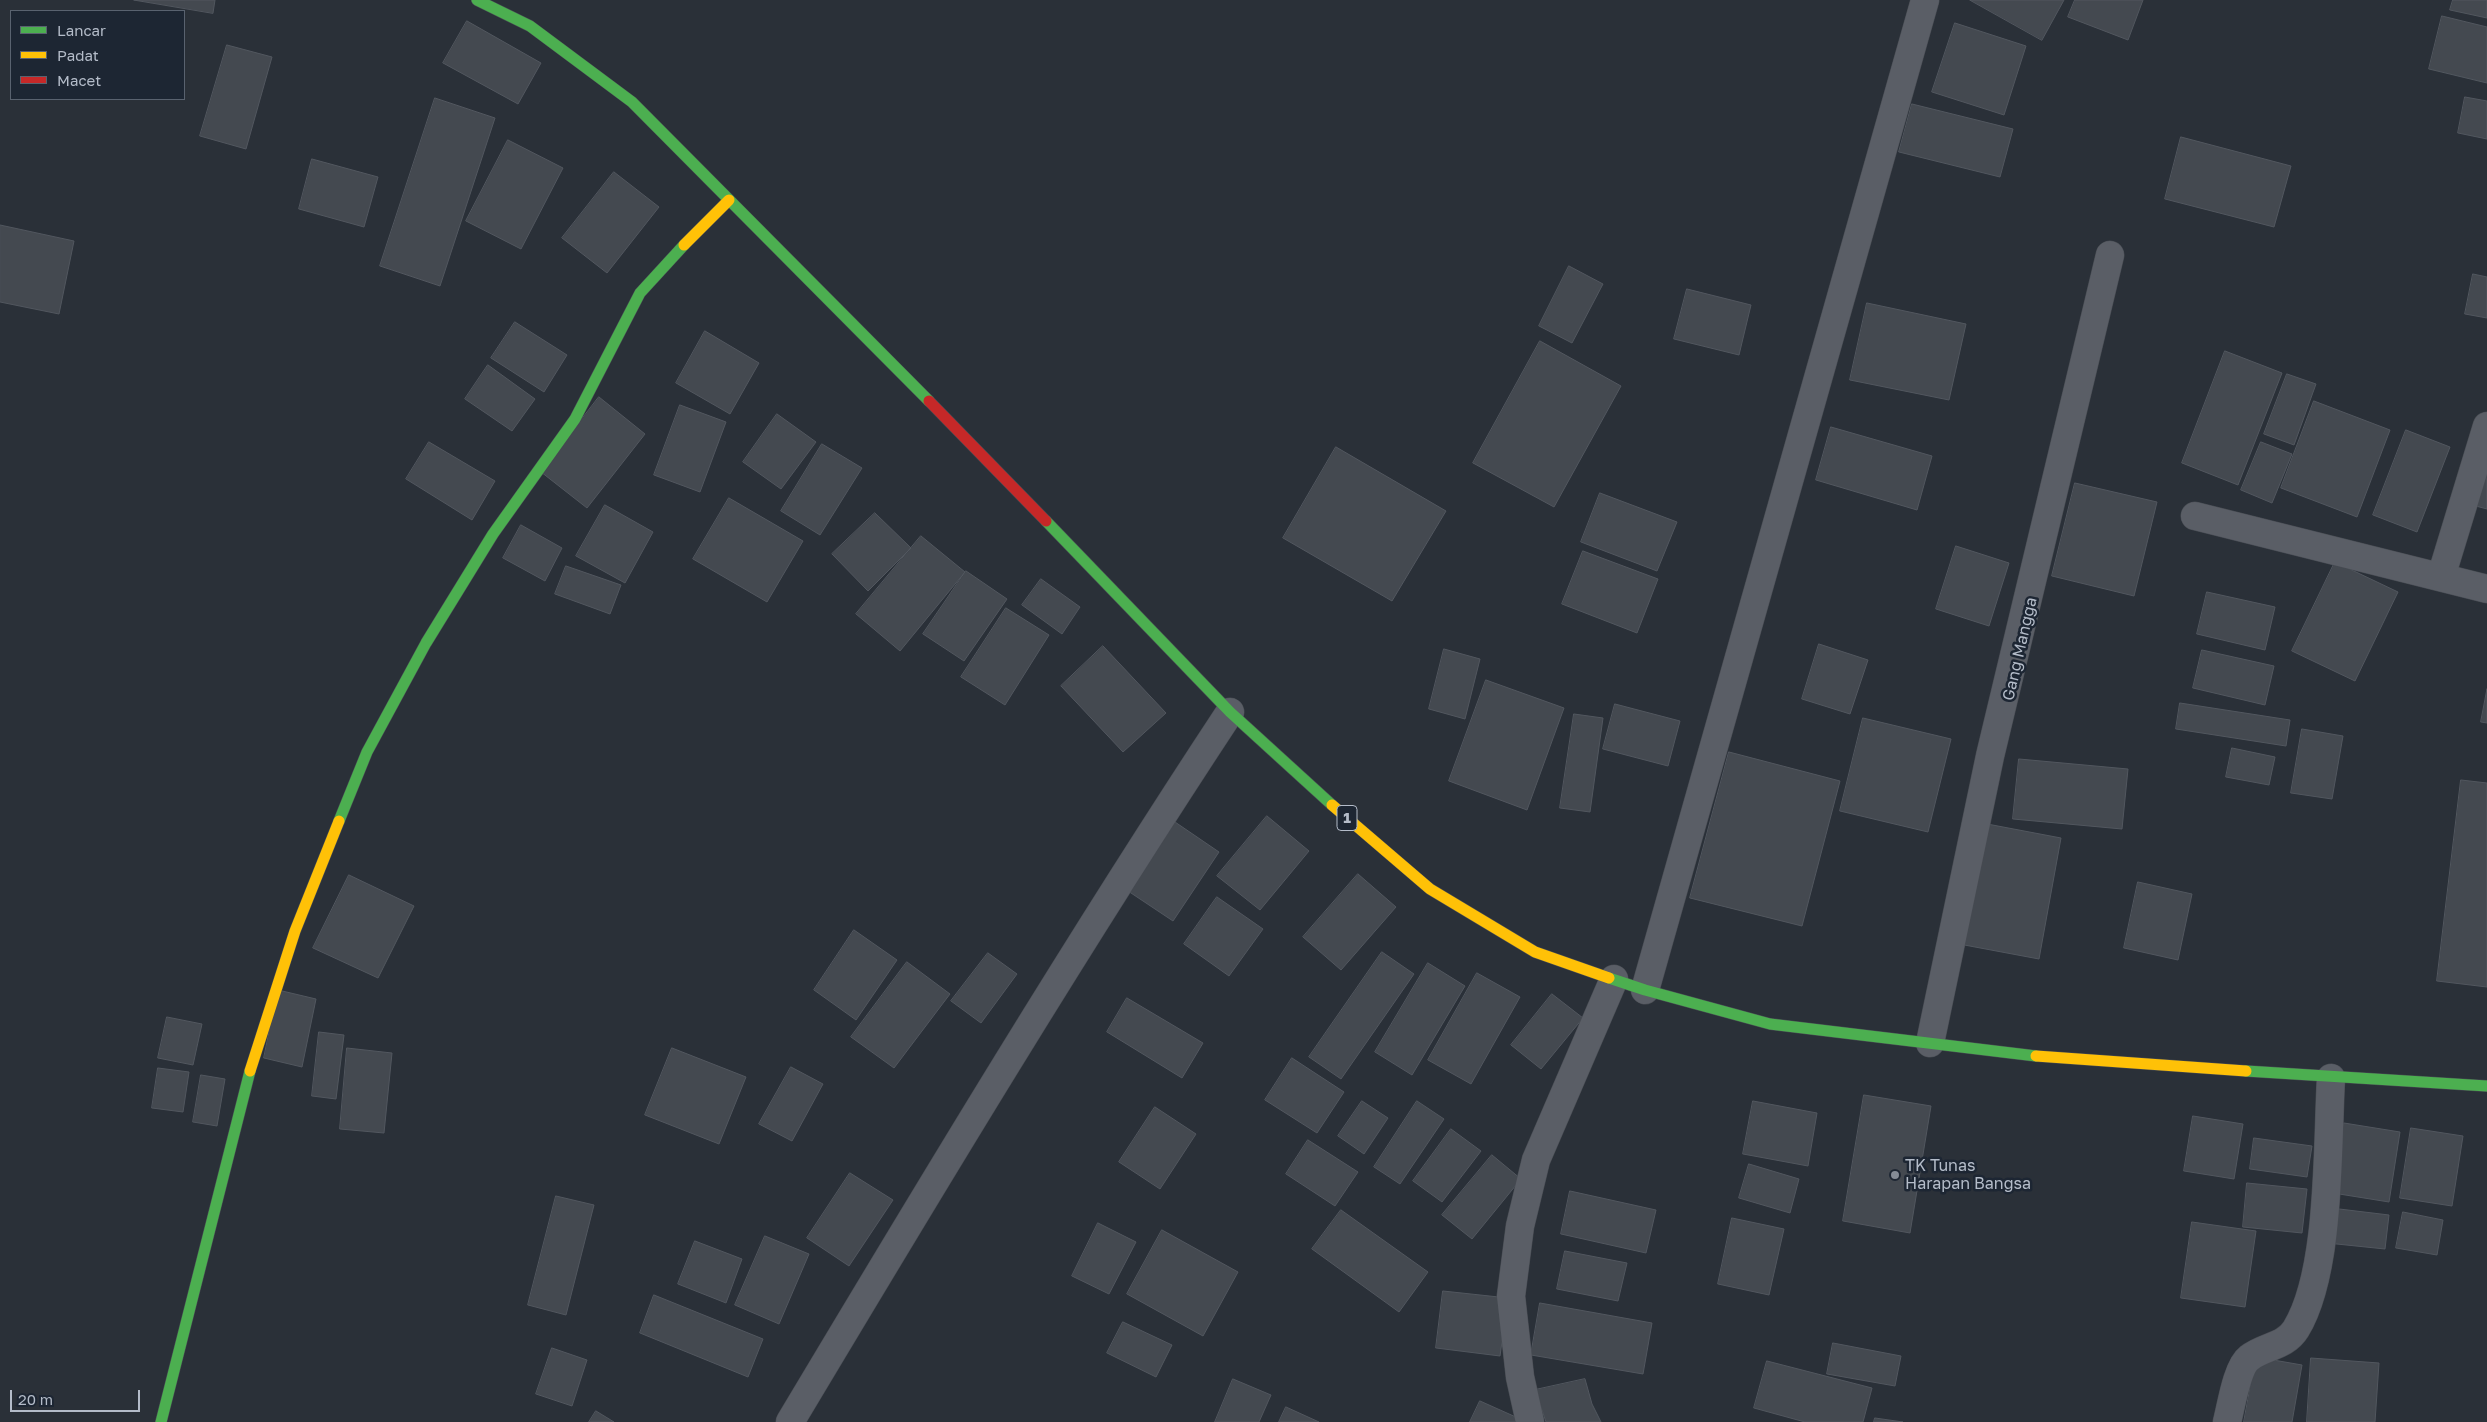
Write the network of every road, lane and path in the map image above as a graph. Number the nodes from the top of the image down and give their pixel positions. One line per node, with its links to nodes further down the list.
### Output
1 (477, 0): 3 (main road, 1)
2 (1925, 0): 11 (street)
3 (729, 200): 9 (main road, 1); 15 (main road)
4 (2110, 255): 12 (street)
5 (2487, 426): 7 (street)
6 (2195, 516): 7 (street)
7 (2442, 577): 8 (street)
8 (2487, 588)
9 (1230, 712): 10 (main road, 1); 16 (street)
10 (1614, 979): 11 (main road, 1); 17 (street)
11 (1645, 990): 12 (main road, 1)
12 (1930, 1043): 13 (main road, 1)
13 (2331, 1078): 14 (main road, 1); 18 (street)
14 (2487, 1086)
15 (161, 1422)
16 (790, 1422)
17 (1530, 1422)
18 (2227, 1422)

